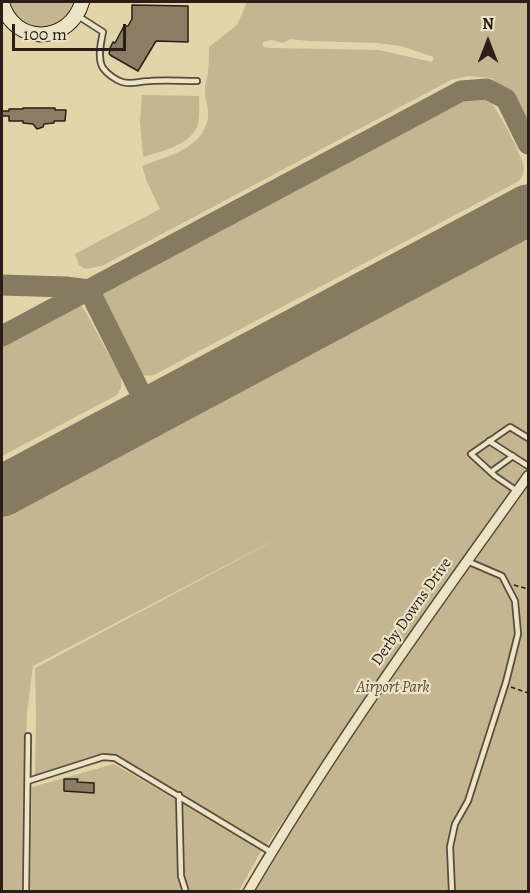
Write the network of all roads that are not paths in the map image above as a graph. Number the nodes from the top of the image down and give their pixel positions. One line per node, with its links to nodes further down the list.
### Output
1 (81, 5): 2 (main road); 3 (lane)
2 (3, 9)
3 (197, 81)
4 (528, 438): 5 (lane)
5 (489, 441): 6 (lane); 8 (lane)
6 (513, 456): 7 (lane); 8 (lane)
7 (528, 466)
8 (491, 471): 10 (lane)
9 (528, 476): 10 (street, Derby Downs Drive)
10 (517, 491): 11 (street, Derby Downs Drive)
11 (466, 561): 15 (street, Derby Downs Drive); 19 (lane)
12 (28, 736): 13 (lane)
13 (28, 781): 14 (lane); 16 (lane)
14 (179, 795): 15 (lane); 17 (lane)
15 (272, 852): 18 (street, Derby Downs Drive)
16 (26, 891)
17 (186, 891)
18 (248, 891)
19 (452, 891)

